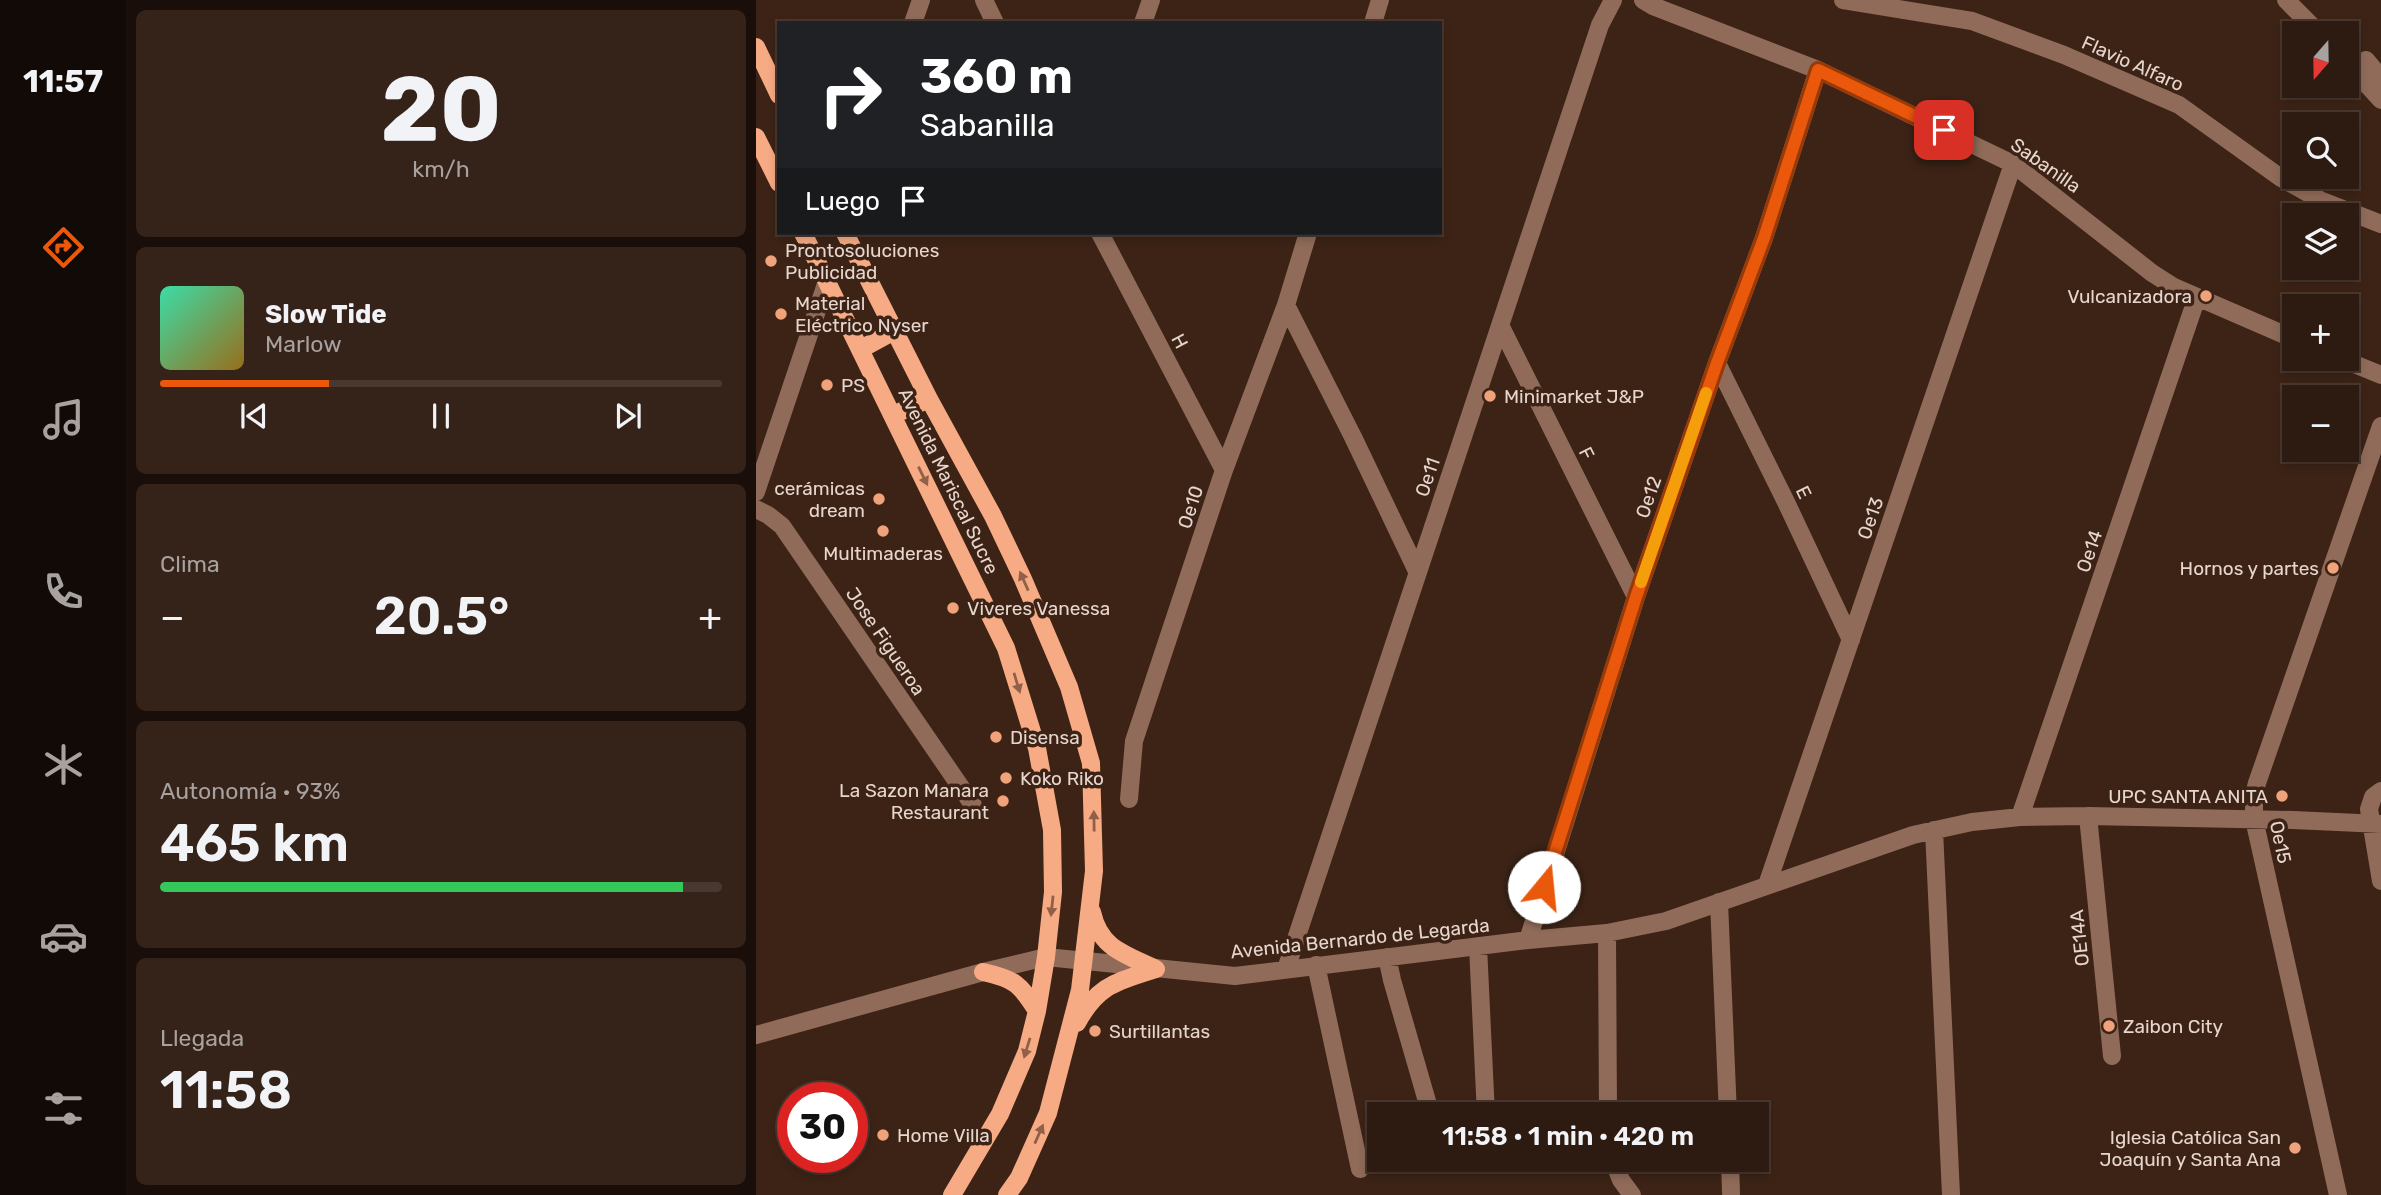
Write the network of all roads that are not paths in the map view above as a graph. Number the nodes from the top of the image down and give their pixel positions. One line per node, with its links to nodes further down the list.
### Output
1 (921, 0): 9 (street)
2 (984, 0): 10 (street)
3 (1151, 0): 11 (street)
4 (1380, 0): 12 (street)
5 (1613, 0): 32 (street, Oe11)
6 (1643, 0): 16 (street, Sabanilla)
7 (1843, 0): 24 (street, Flavio Alfaro)
8 (2286, 0): 13 (street)
9 (914, 21)
10 (994, 21)
11 (1144, 21)
12 (1374, 21)
13 (2307, 21)
14 (756, 47): 19 (main road)
15 (2366, 60): 18 (street)
16 (1818, 70): 22 (street, Sabanilla); 36 (street, Oe12)
17 (2359, 76): 20 (street)
18 (2381, 78)
19 (777, 91)
20 (2381, 100)
21 (756, 137): 23 (main road)
22 (2013, 164): 30 (street, Sabanilla); 47 (street, Oe13)
23 (777, 179)
24 (2381, 223)
25 (804, 235): 29 (main road, Avenida Mariscal Sucre)
26 (846, 235): 33 (main road, Avenida Mariscal Sucre)
27 (1101, 235): 42 (street, H)
28 (1307, 235): 31 (street, Oe10)
29 (827, 281): 35 (main road, Avenida Mariscal Sucre); 43 (street)
30 (2197, 298): 34 (street, Sabanilla); 52 (street, Oe14)
31 (1286, 305): 42 (street, Oe10); 45 (street)
32 (1501, 327): 45 (street, Oe11); 46 (street, F)
33 (894, 331): 35 (main road); 39 (main road, Avenida Mariscal Sucre)
34 (2282, 334)
35 (861, 349): 40 (main road, Avenida Mariscal Sucre)
36 (1717, 363): 46 (street, Oe12); 47 (street, E)
37 (2359, 366): 38 (street)
38 (2381, 375)
39 (929, 399): 40 (main road); 59 (main road, Avenida Mariscal Sucre, one-way to 39)
40 (893, 415): 63 (main road, Avenida Mariscal Sucre, one-way to 63)
41 (2381, 426): 53 (street, Oe15)
42 (1224, 470): 49 (street, Oe10)
43 (756, 492)
44 (756, 509): 50 (street, Jose Figueroa)
45 (1417, 570): 68 (street, Oe11)
46 (1636, 597): 61 (street, Oe12)
47 (1851, 640): 57 (street, Oe13)
48 (2381, 791): 54 (street)
49 (1129, 799)
50 (972, 805)
51 (2088, 816): 52 (street, Avenida Bernardo de Legarda); 53 (street, Avenida Bernardo de Legarda); 73 (street, OE14A)
52 (2020, 817): 55 (street, Avenida Bernardo de Legarda)
53 (2254, 819): 54 (street, Avenida Bernardo de Legarda); 86 (street, Oe15)
54 (2376, 824): 56 (street)
55 (1934, 830): 57 (street, Avenida Bernardo de Legarda); 85 (street)
56 (2381, 881)
57 (1767, 885): 58 (street, Avenida Bernardo de Legarda)
58 (1719, 902): 60 (street, Avenida Bernardo de Legarda); 77 (street)
59 (1091, 905): 65 (main road, Avenida Mariscal Sucre); 67 (main road)
60 (1607, 933): 61 (street, Avenida Bernardo de Legarda); 76 (street)
61 (1528, 940): 62 (street, Avenida Bernardo de Legarda)
62 (1478, 946): 64 (street, Avenida Bernardo de Legarda); 75 (street)
63 (1046, 957): 65 (street, Avenida Bernardo de Legarda); 69 (street, Avenida Bernardo de Legarda); 70 (main road, Avenida Mariscal Sucre)
64 (1387, 957): 66 (street, Avenida Bernardo de Legarda); 74 (street)
65 (1085, 962): 67 (street, Avenida Bernardo de Legarda); 72 (main road, Avenida Mariscal Sucre)
66 (1316, 965): 68 (street, Avenida Bernardo de Legarda); 78 (street)
67 (1156, 969): 68 (street, Avenida Bernardo de Legarda); 72 (main road)
68 (1286, 969)
69 (983, 972): 70 (main road); 71 (street, Avenida Bernardo de Legarda)
70 (1037, 1011): 82 (main road, Avenida Mariscal Sucre, one-way to 82)
71 (756, 1035)
72 (1066, 1045): 83 (main road, Avenida Mariscal Sucre, one-way to 72)
73 (2112, 1056)
74 (1427, 1102)
75 (1485, 1102)
76 (1608, 1102)
77 (1727, 1102)
78 (1360, 1169)
79 (1618, 1172): 84 (street)
80 (1730, 1172): 81 (street)
81 (1731, 1194)
82 (953, 1195)
83 (1007, 1195)
84 (1632, 1195)
85 (1951, 1195)
86 (2338, 1195)

